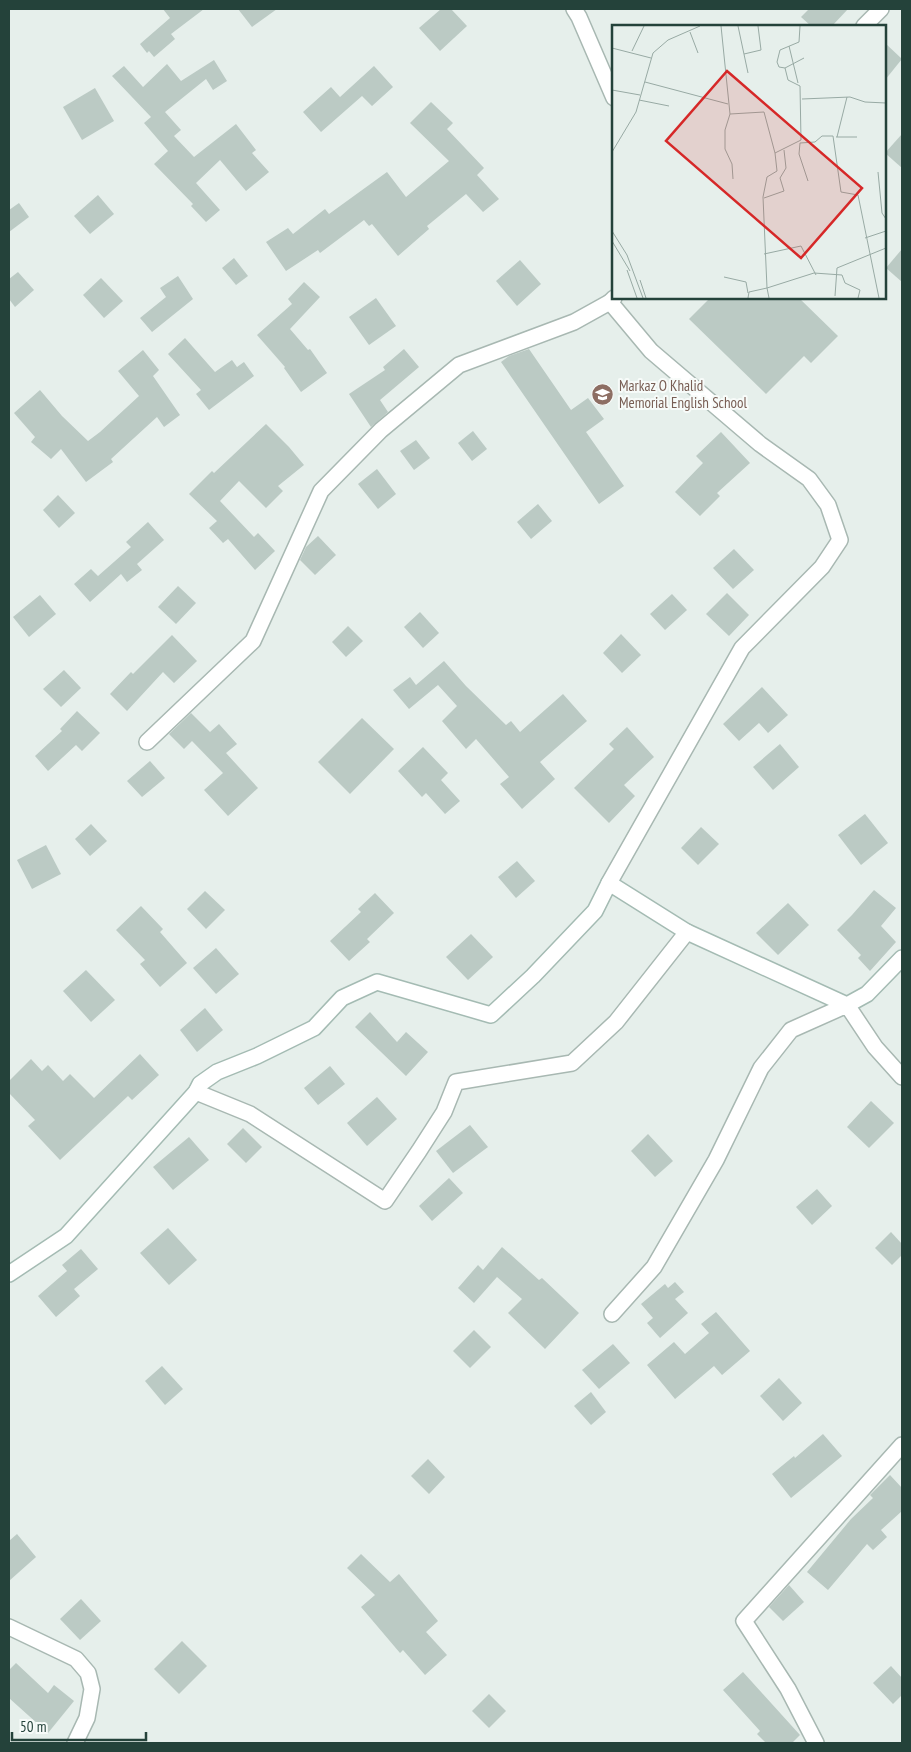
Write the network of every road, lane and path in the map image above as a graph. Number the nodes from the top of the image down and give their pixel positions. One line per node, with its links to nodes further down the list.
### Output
1 (574, 9): 4 (street)
2 (881, 9): 3 (street)
3 (865, 25)
4 (612, 93)
5 (612, 300): 6 (street); 7 (street)
6 (147, 742)
7 (609, 883): 8 (street); 12 (street)
8 (687, 932): 10 (street); 12 (street)
9 (902, 958): 10 (street)
10 (847, 1005): 11 (street); 14 (street)
11 (902, 1076)
12 (196, 1092): 13 (street)
13 (9, 1274)
14 (612, 1314)
15 (902, 1445): 18 (street)
16 (9, 1627): 17 (street)
17 (74, 1743)
18 (816, 1743)

